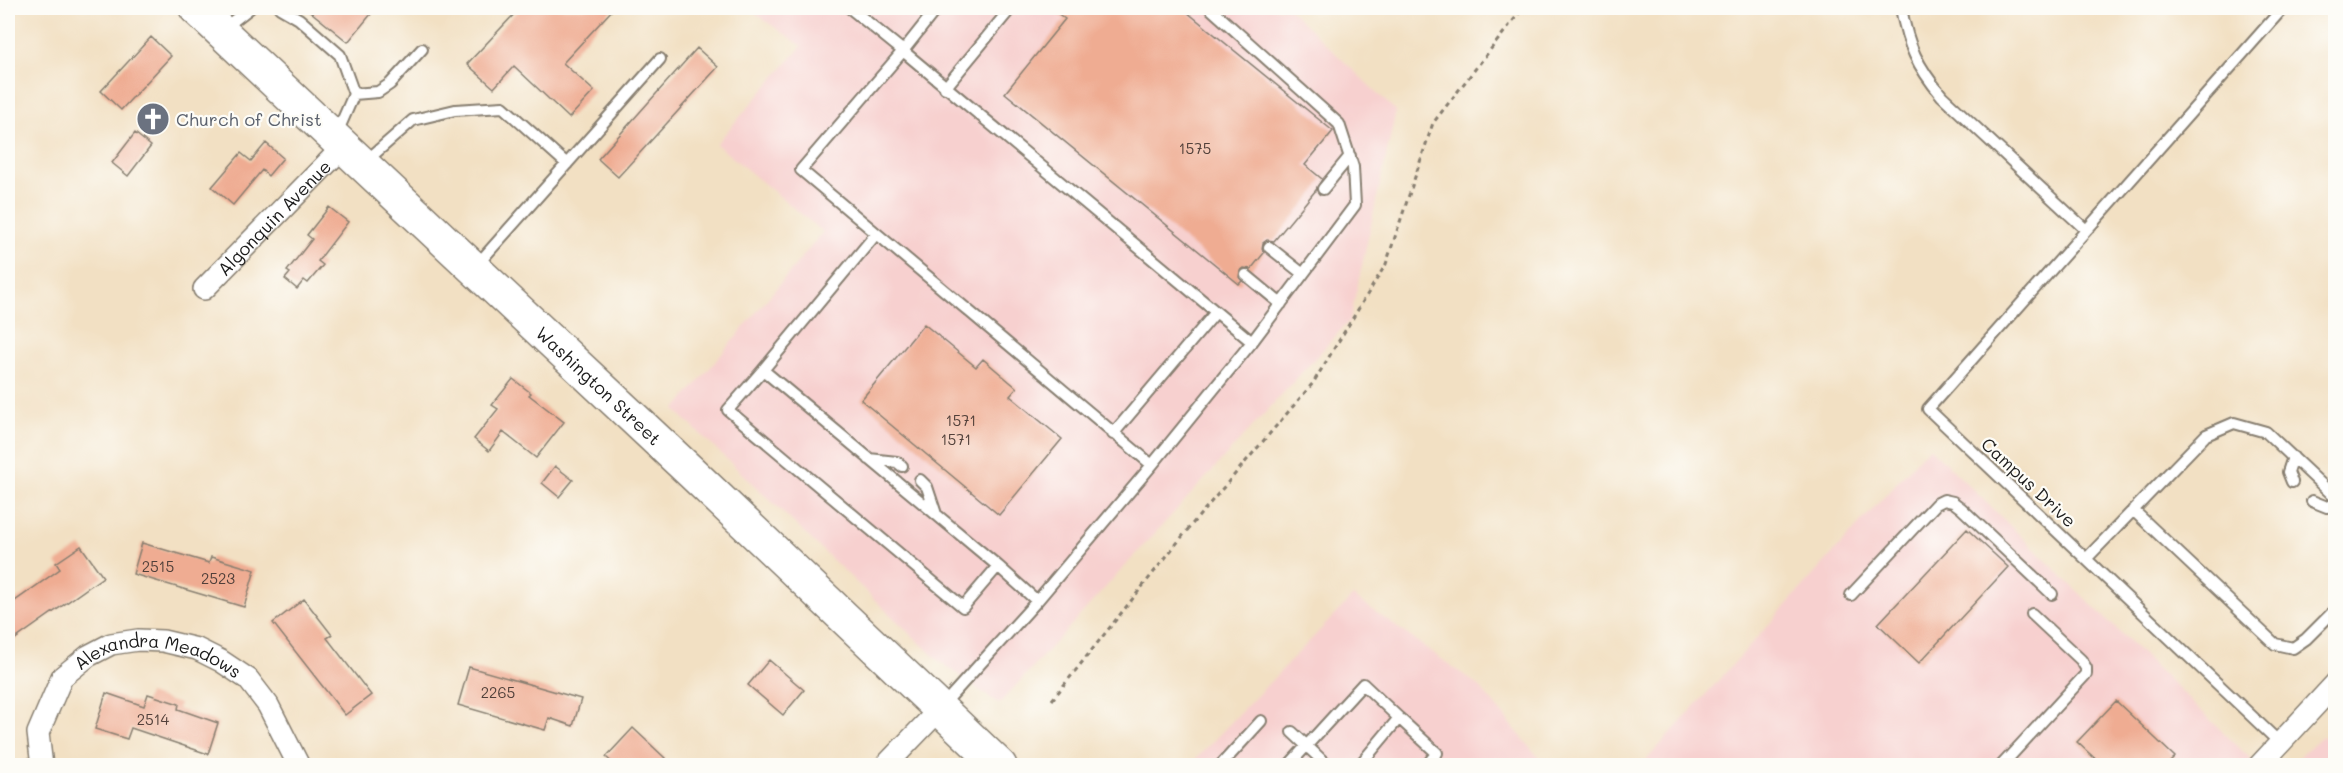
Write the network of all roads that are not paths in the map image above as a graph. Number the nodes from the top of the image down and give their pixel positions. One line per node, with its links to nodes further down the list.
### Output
1 (196, 8): 10 (main road, Washington Street)
2 (250, 8): 10 (lane)
3 (280, 8): 15 (lane)
4 (850, 8): 12 (lane)
5 (937, 8): 12 (lane)
6 (1011, 8): 14 (lane)
7 (1210, 8): 17 (lane)
8 (1901, 8): 20 (lane)
9 (2283, 8): 20 (lane, Campus Drive)
10 (221, 31): 16 (main road, Washington Street)
11 (422, 49): 15 (lane)
12 (903, 51): 14 (lane); 21 (lane)
13 (660, 59): 18 (lane)
14 (945, 88): 28 (lane)
15 (354, 94): 16 (lane)
16 (347, 150): 18 (lane); 23 (main road, Washington Street); 26 (street, Algonquin Avenue)
17 (1350, 156): 19 (lane); 24 (lane)
18 (567, 164): 23 (lane)
19 (1323, 189)
20 (2086, 230): 43 (lane, Campus Drive)
21 (876, 234): 30 (lane); 31 (lane)
22 (1269, 247): 24 (lane)
23 (474, 268): 51 (main road, Washington Street)
24 (1303, 274): 27 (lane)
25 (1246, 275): 27 (lane)
26 (204, 289)
27 (1281, 304): 29 (lane)
28 (1216, 312): 29 (lane); 31 (lane)
29 (1252, 342): 34 (lane)
30 (762, 370): 33 (lane); 44 (lane)
31 (1113, 434): 34 (lane)
32 (2293, 457): 37 (lane); 38 (lane); 41 (lane)
33 (869, 459): 35 (lane); 42 (lane)
34 (1152, 465): 47 (lane)
35 (902, 466)
36 (920, 480): 42 (lane)
37 (2292, 482)
38 (2336, 498)
39 (2312, 501): 40 (lane)
40 (2336, 504)
41 (2133, 510): 43 (lane); 48 (lane)
42 (936, 514): 44 (lane)
43 (2086, 559): 55 (lane, Campus Drive)
44 (999, 566): 47 (lane)
45 (2052, 594): 46 (lane)
46 (1851, 595)
47 (1037, 601): 51 (lane)
48 (2336, 609)
49 (2032, 614): 66 (lane)
50 (2336, 683): 55 (street)
51 (940, 709): 59 (street); 60 (main road, Washington Street)
52 (1399, 718): 56 (lane); 64 (lane); 65 (lane)
53 (1261, 721): 61 (lane)
54 (1292, 732): 56 (lane)
55 (2280, 743): 67 (street)
56 (1306, 746): 62 (lane); 63 (lane)
57 (42, 765): 58 (street, Alexandra Meadows)
58 (298, 765)
59 (885, 765)
60 (1000, 765)
61 (1220, 765)
62 (1288, 765)
63 (1328, 765)
64 (1359, 765)
65 (1426, 765)
66 (2001, 765)
67 (2259, 765)

